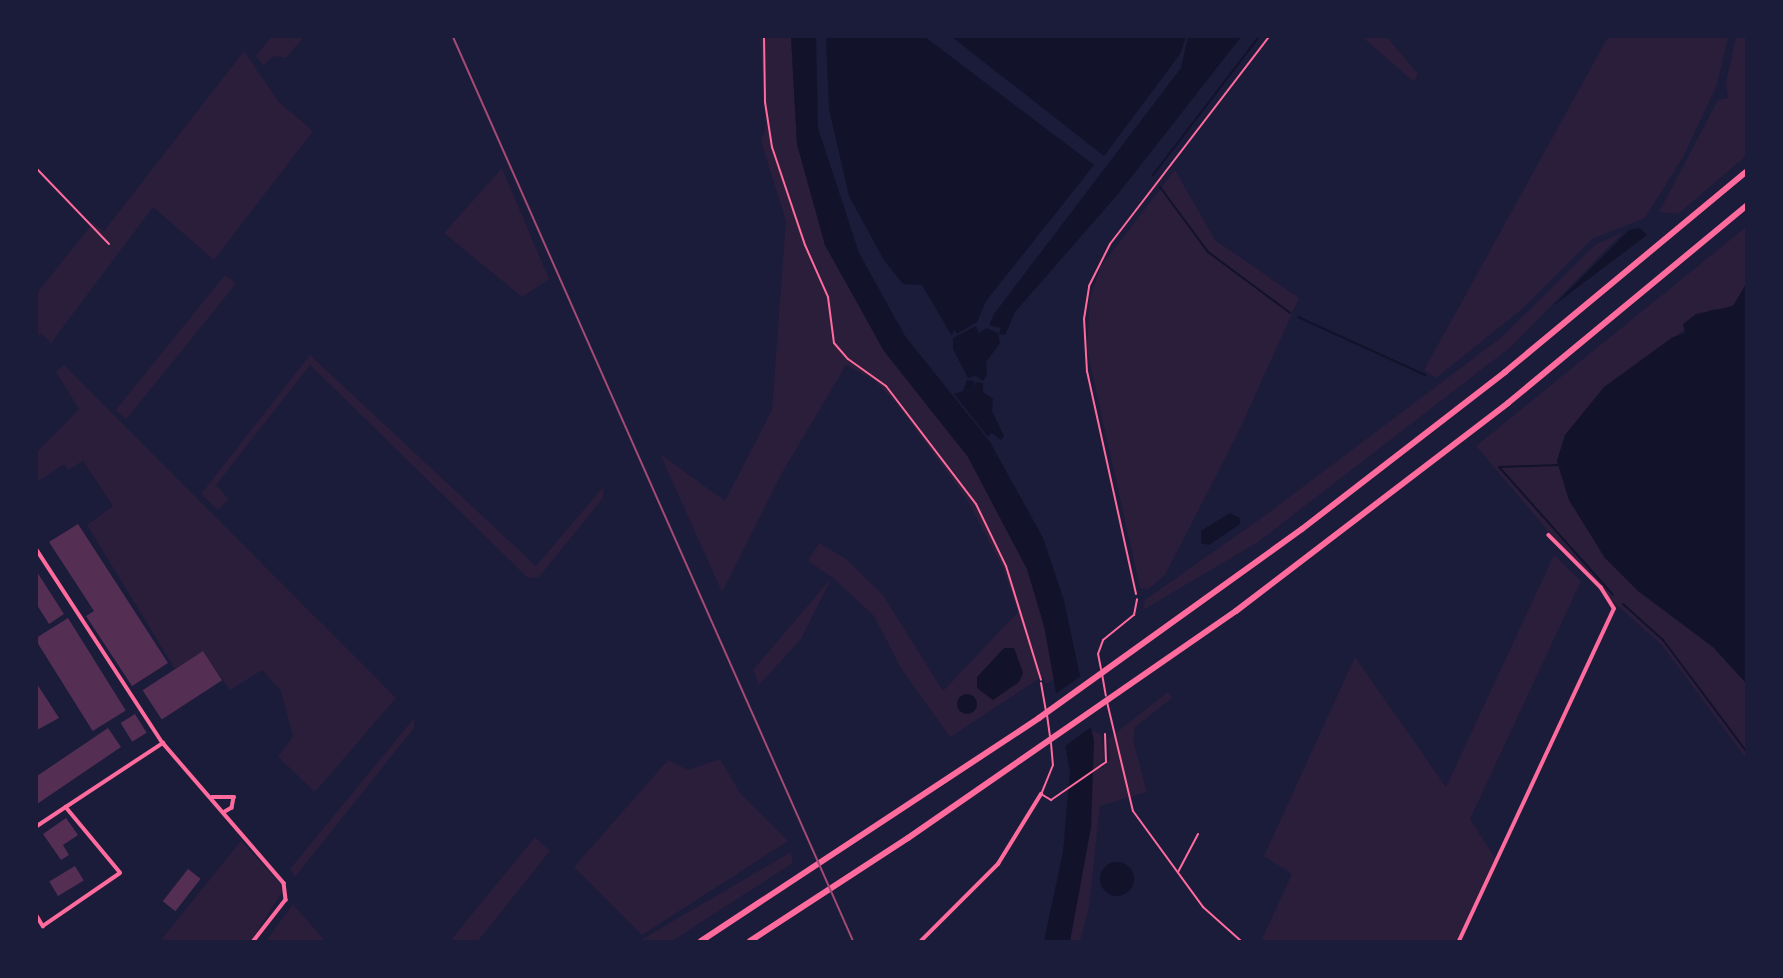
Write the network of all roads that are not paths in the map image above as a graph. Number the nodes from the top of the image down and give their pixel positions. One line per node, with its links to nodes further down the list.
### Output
1 (1746, 172): 18 (highway)
2 (1746, 206): 19 (highway)
3 (1549, 536): 22 (street)
4 (37, 550): 8 (street)
5 (1137, 599): 15 (lane)
6 (1041, 683): 9 (lane)
7 (1105, 734): 9 (lane)
8 (163, 743): 10 (street); 11 (street)
9 (1041, 793): 20 (street)
10 (212, 797): 12 (street); 12 (street)
11 (66, 808): 13 (street); 16 (street)
12 (225, 812): 17 (street)
13 (37, 826)
14 (1198, 834): 15 (lane)
15 (1177, 872): 21 (lane)
16 (37, 916)
17 (254, 941)
18 (701, 941)
19 (750, 941)
20 (921, 941)
21 (1241, 941)
22 (1459, 941)

